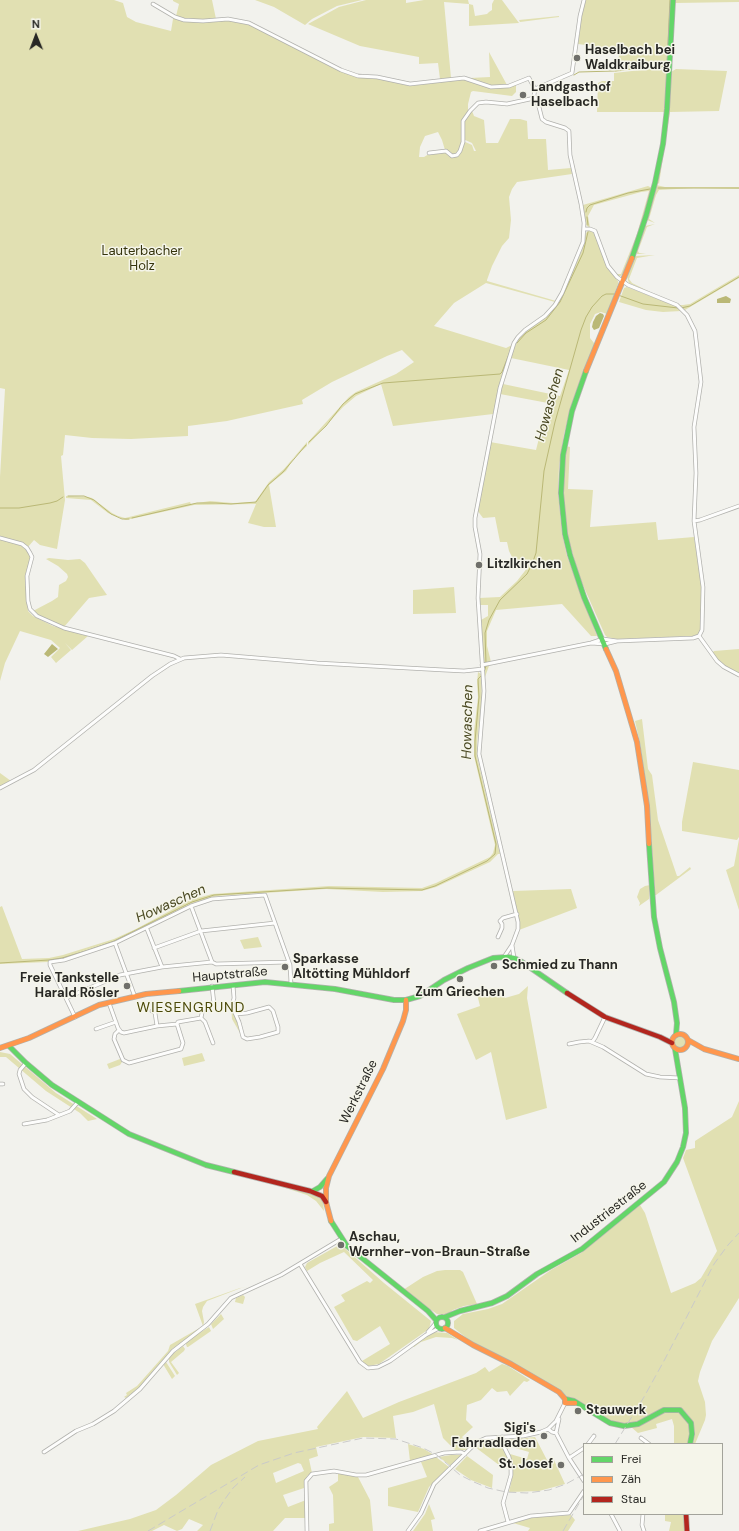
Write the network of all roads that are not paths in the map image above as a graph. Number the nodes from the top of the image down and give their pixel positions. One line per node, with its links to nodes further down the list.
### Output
1 (584, 0): 4 (street)
2 (673, 0): 8 (street)
3 (153, 4): 4 (street)
4 (535, 89): 5 (street)
5 (535, 97): 6 (street); 7 (street)
6 (429, 152)
7 (585, 229): 8 (street); 18 (street)
8 (623, 281): 10 (street); 13 (street)
9 (739, 506): 10 (street)
10 (694, 521): 12 (street)
11 (0, 538): 17 (street)
12 (699, 636): 14 (street); 19 (street)
13 (603, 639): 14 (street); 15 (street); 16 (street)
14 (617, 642): 16 (street)
15 (591, 643): 16 (street); 18 (street)
16 (605, 644): 49 (street)
17 (180, 659): 18 (street); 20 (street)
18 (483, 668): 22 (street)
19 (739, 675)
20 (0, 788)
21 (191, 906): 23 (street); 24 (street); 25 (street)
22 (517, 914): 26 (street); 28 (street)
23 (275, 923): 25 (street); 33 (street)
24 (147, 929): 27 (street); 29 (street)
25 (201, 931): 29 (street); 32 (street)
26 (498, 938)
27 (115, 943): 35 (street); 40 (street)
28 (512, 945): 30 (street); 31 (street)
29 (154, 948): 34 (street)
30 (504, 957): 31 (street); 41 (street)
31 (514, 958): 46 (street)
32 (212, 962): 33 (street); 34 (street)
33 (288, 962): 36 (street)
34 (162, 967): 35 (street)
35 (127, 973): 39 (street); 40 (street)
36 (291, 984): 37 (street, Hauptstraße); 41 (street, Hauptstraße)
37 (233, 985): 38 (street, Hauptstraße); 44 (street)
38 (212, 986): 39 (street, Hauptstraße); 47 (street)
39 (135, 997): 42 (street, Hauptstraße)
40 (66, 998): 45 (street)
41 (406, 1000): 75 (street, Werkstraße)
42 (109, 1003): 45 (street, Hauptstraße); 48 (street)
43 (152, 1011): 51 (street)
44 (236, 1014): 44 (street)
45 (75, 1017): 62 (street, Hauptstraße)
46 (605, 1017): 56 (street); 58 (street)
47 (201, 1018): 50 (street); 59 (street)
48 (116, 1022): 52 (street); 53 (street)
49 (677, 1023): 54 (street); 55 (street)
50 (177, 1024): 51 (street); 53 (street)
51 (157, 1026): 53 (street)
52 (96, 1029)
53 (119, 1030)
54 (682, 1035): 55 (street); 57 (street)
55 (675, 1036): 56 (street); 60 (street)
56 (660, 1037): 60 (street)
57 (688, 1040): 64 (street); 66 (street)
58 (592, 1042): 61 (street); 71 (street)
59 (213, 1043)
60 (672, 1043): 65 (street)
61 (569, 1044)
62 (12, 1045): 63 (street, Hauptstraße); 69 (street)
63 (0, 1048)
64 (686, 1048): 66 (street); 67 (street)
65 (675, 1049): 67 (street); 70 (street, Industriestraße)
66 (704, 1049): 68 (street)
67 (681, 1051): 70 (street, Industriestraße)
68 (739, 1059)
69 (26, 1063): 72 (street); 73 (street)
70 (678, 1064): 71 (street, Industriestraße)
71 (680, 1078): 82 (street, Industriestraße)
72 (78, 1102): 73 (street); 76 (street)
73 (60, 1115): 74 (street)
74 (24, 1124)
75 (329, 1176): 76 (street); 77 (street, Werkstraße)
76 (311, 1191): 77 (street); 78 (street)
77 (326, 1192): 78 (street, Werkstraße)
78 (326, 1202): 79 (street, Werkstraße)
79 (341, 1239): 80 (street); 81 (street, Werkstraße)
80 (300, 1264): 84 (street); 96 (street)
81 (437, 1320): 82 (street); 83 (street); 84 (street)
82 (447, 1323): 83 (street); 85 (street)
83 (439, 1328): 84 (street)
84 (426, 1335)
85 (565, 1401): 86 (street); 94 (street)
86 (559, 1416): 87 (street); 88 (street)
87 (548, 1429): 88 (street); 90 (street)
88 (556, 1433): 98 (street)
89 (594, 1436): 92 (street)
90 (502, 1437): 97 (street); 104 (street)
91 (641, 1438): 93 (street)
92 (589, 1443)
93 (648, 1443)
94 (690, 1443)
95 (583, 1449): 98 (street)
96 (44, 1452)
97 (465, 1454): 105 (street); 106 (street)
98 (569, 1458): 99 (street)
99 (583, 1479)
100 (583, 1492): 104 (street)
101 (612, 1515): 108 (street)
102 (643, 1515): 109 (street)
103 (686, 1515): 110 (street)
104 (508, 1522): 107 (street)
105 (307, 1531)
106 (408, 1531)
107 (480, 1531)
108 (620, 1531)
109 (644, 1531)
110 (687, 1531)

